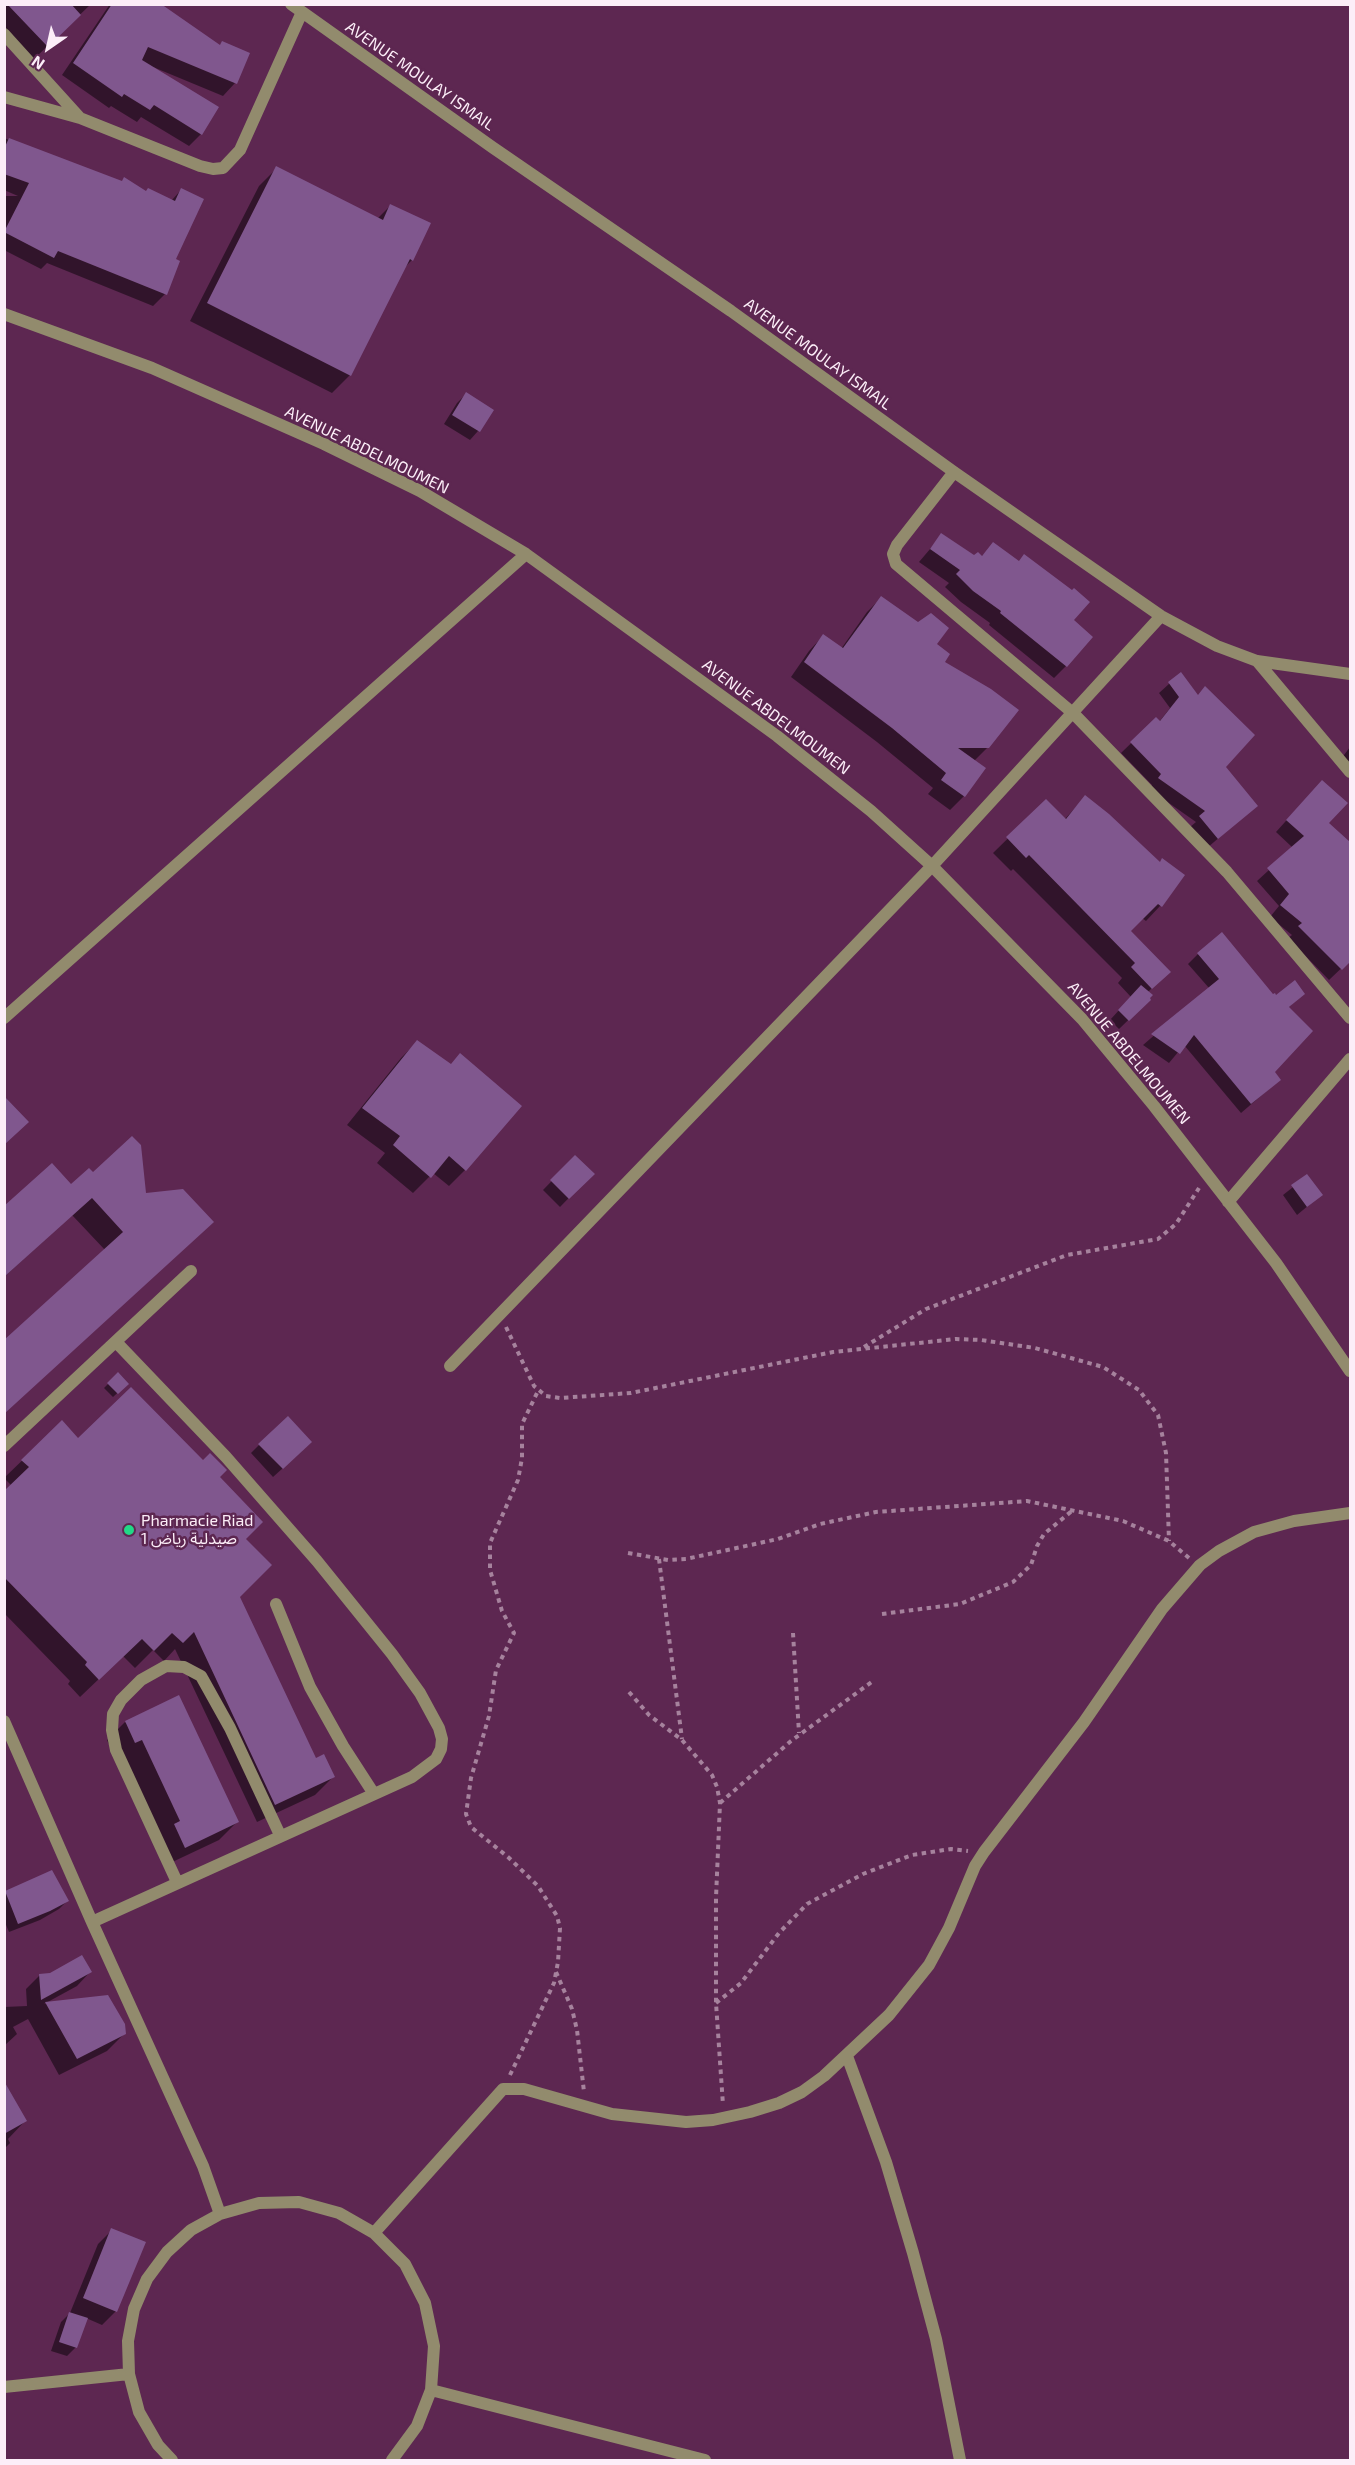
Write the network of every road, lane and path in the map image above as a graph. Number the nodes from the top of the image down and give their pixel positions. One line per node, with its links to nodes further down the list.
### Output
1 (291, 4): 2 (street, AVENUE MOULAY ISMAIL)
2 (302, 12): 5 (street); 7 (street, AVENUE MOULAY ISMAIL)
3 (4, 34): 5 (street)
4 (4, 97): 5 (street)
5 (80, 118)
6 (4, 314): 8 (street, AVENUE ABDELMOUMEN)
7 (954, 472): 9 (street, AVENUE MOULAY ISMAIL); 12 (street)
8 (526, 554): 14 (street, AVENUE ABDELMOUMEN); 15 (street)
9 (1161, 616): 10 (street, AVENUE MOULAY ISMAIL); 12 (street)
10 (1257, 661): 11 (street, AVENUE MOULAY ISMAIL); 13 (street)
11 (1350, 674)
12 (1074, 714): 14 (street); 16 (street)
13 (1350, 772)
14 (932, 866): 18 (street, AVENUE ABDELMOUMEN); 21 (street)
15 (4, 1018)
16 (1350, 1018)
17 (1350, 1059): 19 (street)
18 (1207, 1175): 19 (street, AVENUE ABDELMOUMEN); 23 (path)
19 (1228, 1202): 25 (street, AVENUE ABDELMOUMEN)
20 (191, 1271): 22 (street)
21 (500, 1313): 24 (street); 26 (path)
22 (117, 1343): 27 (street); 42 (street)
23 (862, 1348): 26 (path); 30 (path)
24 (450, 1366)
25 (1350, 1371)
26 (538, 1390): 48 (path)
27 (4, 1446)
28 (1074, 1509): 30 (path); 32 (path); 35 (path)
29 (1350, 1513): 33 (street)
30 (1168, 1542): 33 (path)
31 (628, 1553): 32 (path)
32 (659, 1559): 41 (path)
33 (1200, 1565): 45 (street)
34 (276, 1604): 42 (street)
35 (882, 1614)
36 (793, 1632): 40 (path)
37 (873, 1681): 40 (path)
38 (629, 1692): 41 (path)
39 (4, 1721): 47 (street)
40 (800, 1734): 43 (path)
41 (682, 1740): 43 (path)
42 (374, 1794): 44 (street)
43 (720, 1803): 49 (path)
44 (280, 1835): 46 (street); 46 (street)
45 (984, 1852): 49 (path); 50 (street)
46 (177, 1882): 47 (street)
47 (92, 1922): 54 (street)
48 (556, 1972): 51 (path); 52 (path)
49 (716, 2003): 53 (path)
50 (847, 2056): 53 (street); 62 (street)
51 (503, 2089): 52 (street); 55 (street)
52 (585, 2108): 53 (street)
53 (724, 2117)
54 (220, 2214): 55 (street); 56 (street)
55 (374, 2233): 58 (street)
56 (129, 2374): 57 (street); 59 (street)
57 (4, 2387)
58 (431, 2390): 60 (street); 61 (street)
59 (172, 2460)
60 (392, 2460)
61 (705, 2460)
62 (960, 2460)

